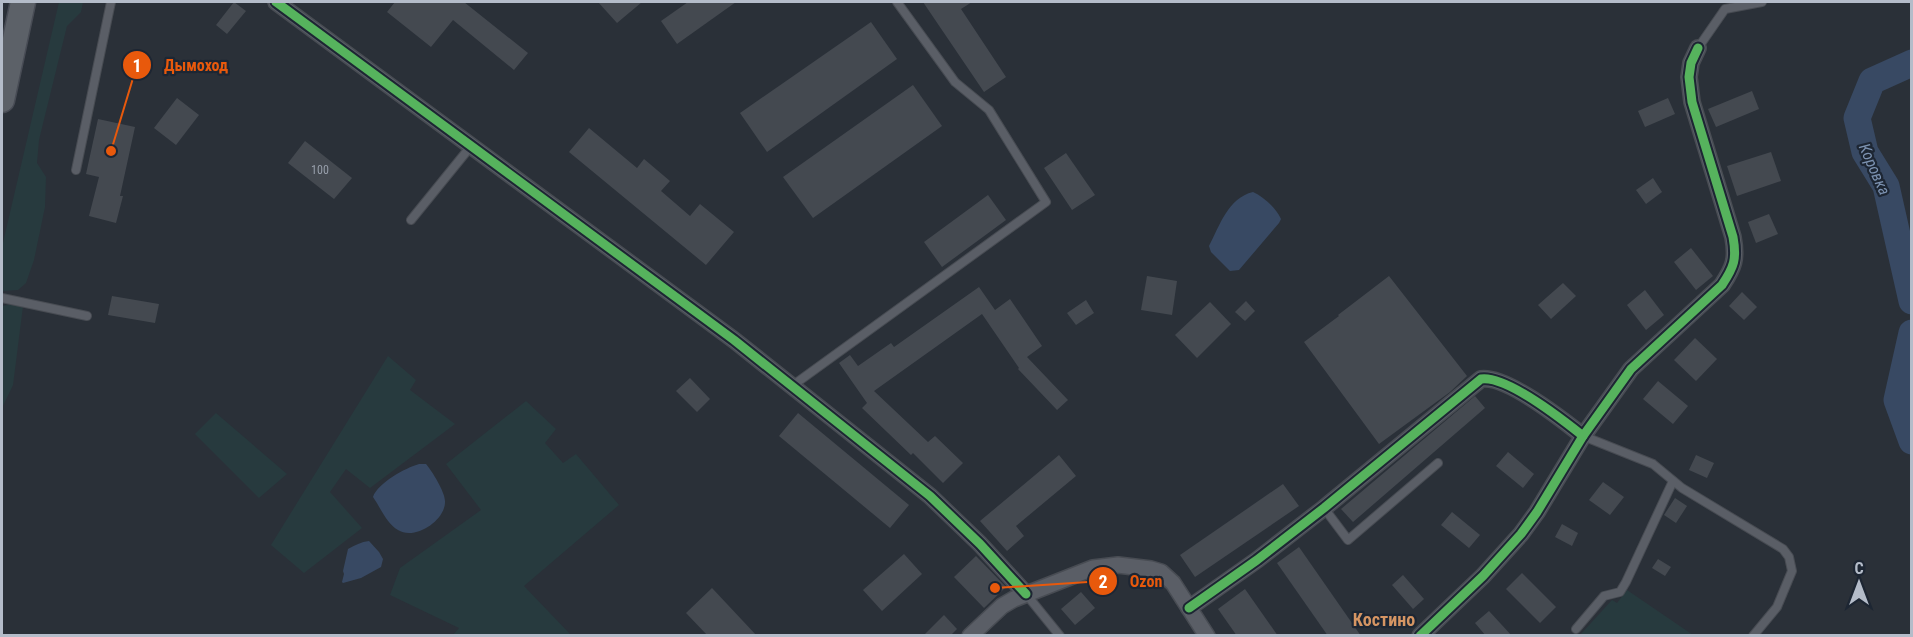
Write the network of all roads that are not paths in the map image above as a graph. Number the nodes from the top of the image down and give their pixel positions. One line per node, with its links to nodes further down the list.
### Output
1 (23, 2): 7 (main road)
2 (111, 2): 9 (lane)
3 (276, 2): 8 (street)
4 (897, 2): 13 (lane)
5 (1762, 2): 6 (lane)
6 (1698, 48): 14 (street)
7 (2, 100)
8 (471, 146): 10 (lane); 13 (street)
9 (76, 170)
10 (411, 220)
11 (2, 298): 12 (lane)
12 (87, 316)
13 (792, 386): 18 (street)
14 (1583, 436): 16 (lane); 17 (street); 24 (street)
15 (1438, 463): 17 (lane)
16 (1673, 481): 20 (lane); 25 (lane)
17 (1324, 507): 19 (street)
18 (1026, 594): 19 (street); 21 (street); 22 (lane)
19 (1189, 608): 23 (street)
20 (1576, 629)
21 (970, 636)
22 (1060, 636)
23 (1207, 636)
24 (1420, 636)
25 (1753, 636)

